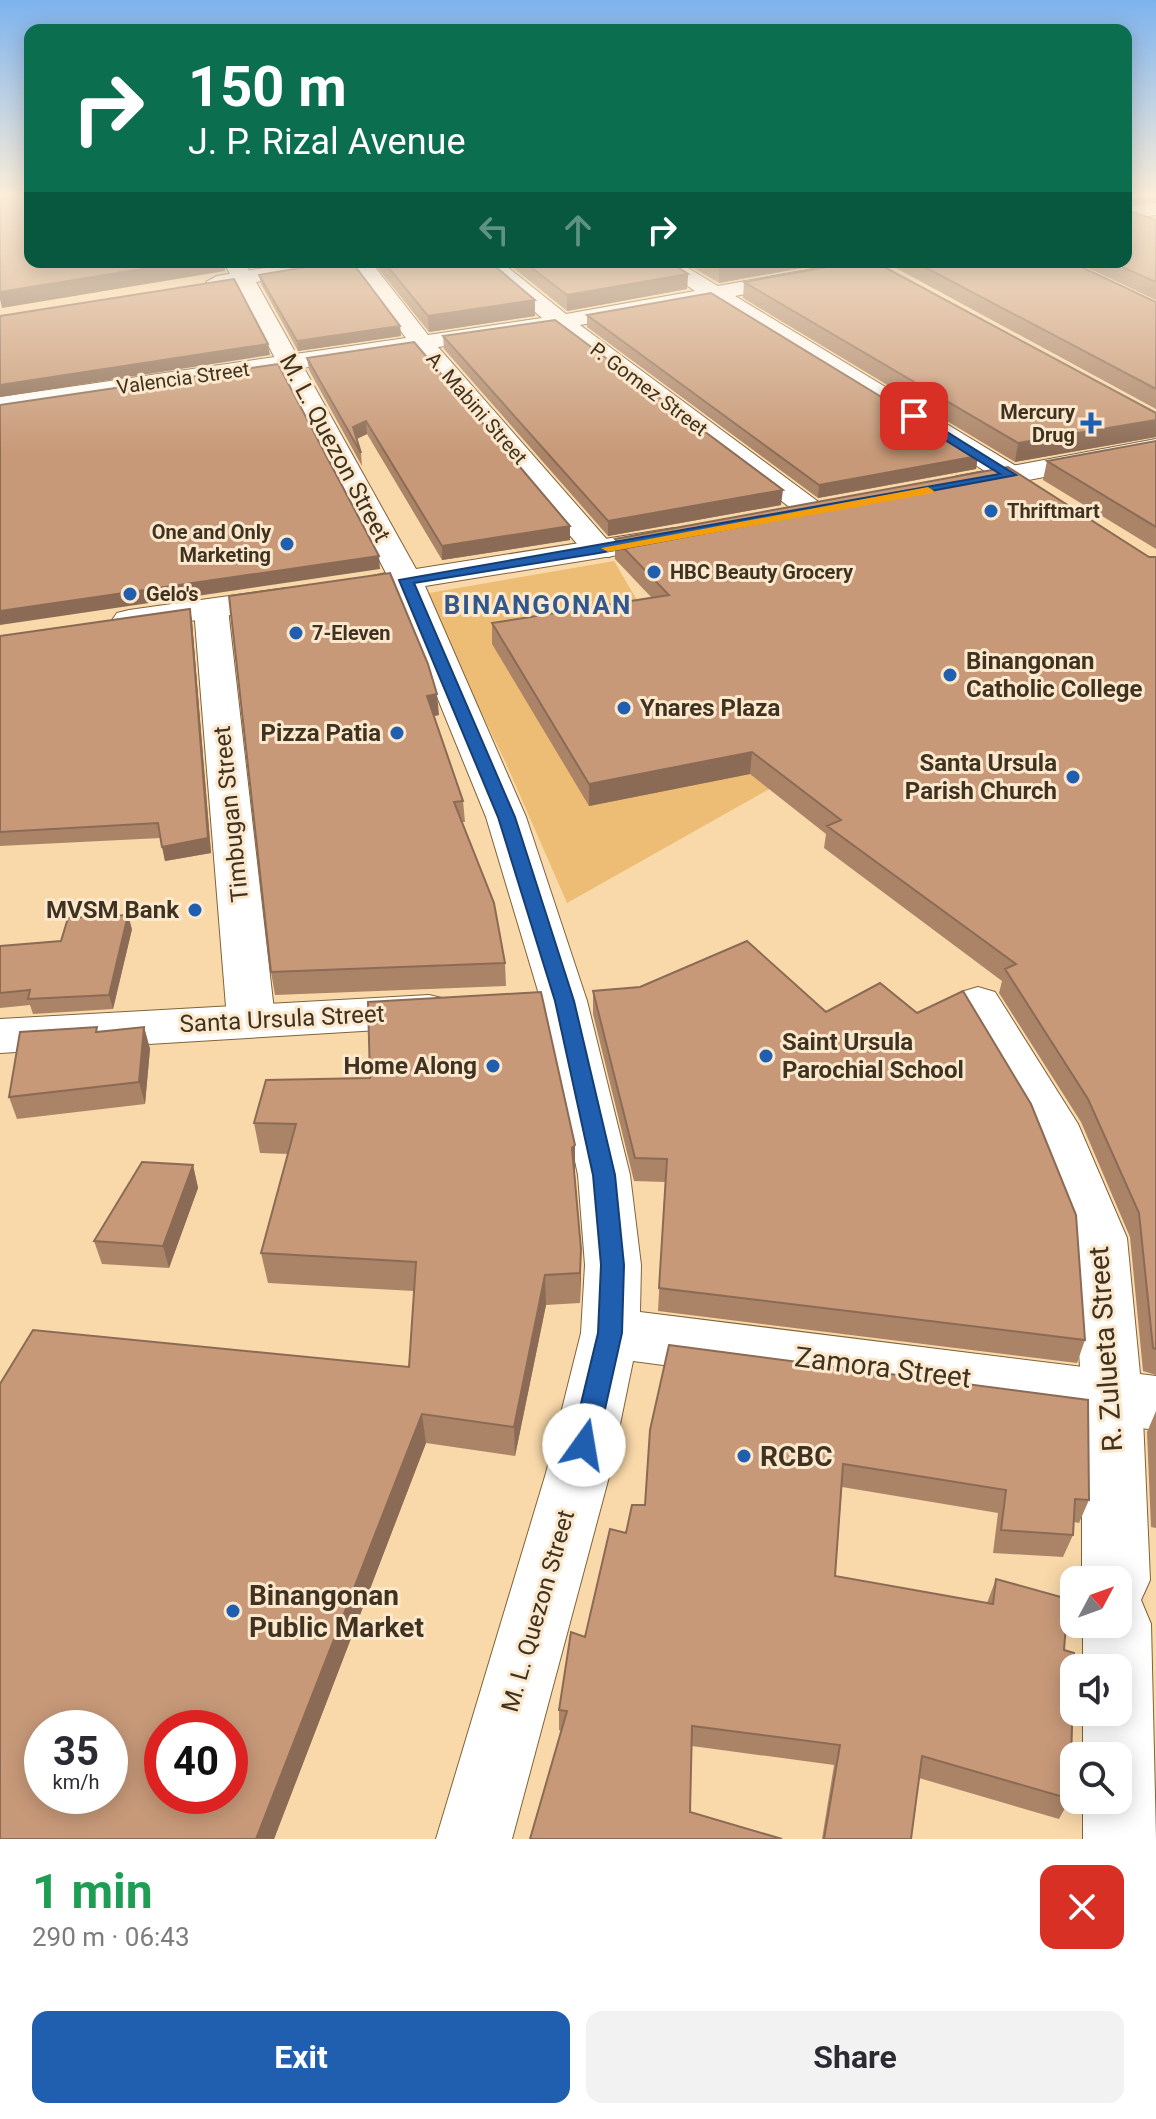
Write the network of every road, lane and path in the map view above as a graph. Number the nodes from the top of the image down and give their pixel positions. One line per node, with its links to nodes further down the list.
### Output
1 (203, 283): 7 (street)
2 (245, 283): 11 (street, M. L. Quezon Street)
3 (376, 283): 10 (street, A. Mabini Street)
4 (513, 283): 9 (street, P. Gomez Street)
5 (694, 283): 8 (street)
6 (791, 283): 8 (street, Valencia Street)
7 (197, 285)
8 (714, 296): 9 (street, Valencia Street); 14 (street)
9 (561, 322): 10 (street, Valencia Street); 18 (street, P. Gomez Street)
10 (422, 343): 11 (street, Valencia Street); 21 (street, A. Mabini Street)
11 (289, 362): 12 (street, Valencia Street); 22 (street, M. L. Quezon Street)
12 (0, 405)
13 (1156, 447): 14 (street)
14 (1011, 475): 15 (street); 16 (street)
15 (935, 490)
16 (1048, 499)
17 (844, 507): 18 (street)
18 (814, 512): 19 (street)
19 (783, 518)
20 (706, 531): 21 (street)
21 (599, 550): 22 (street)
22 (406, 580): 23 (street); 25 (street, M. L. Quezon Street)
23 (211, 609): 24 (street); 29 (street, Timbugan Street)
24 (90, 625)
25 (564, 1001): 27 (street); 31 (street, M. L. Quezon Street)
26 (978, 1003): 32 (street, R. Zulueta Street)
27 (518, 1005)
28 (472, 1008): 29 (street, Santa Ursula Street)
29 (251, 1019): 30 (street, Santa Ursula Street)
30 (0, 1036)
31 (610, 1333): 32 (street, Zamora Street); 35 (street, M. L. Quezon Street)
32 (1134, 1399): 33 (street, R. Zulueta Street)
33 (1117, 1566)
34 (1119, 1726): 36 (street)
35 (474, 1839)
36 (1121, 1839)

